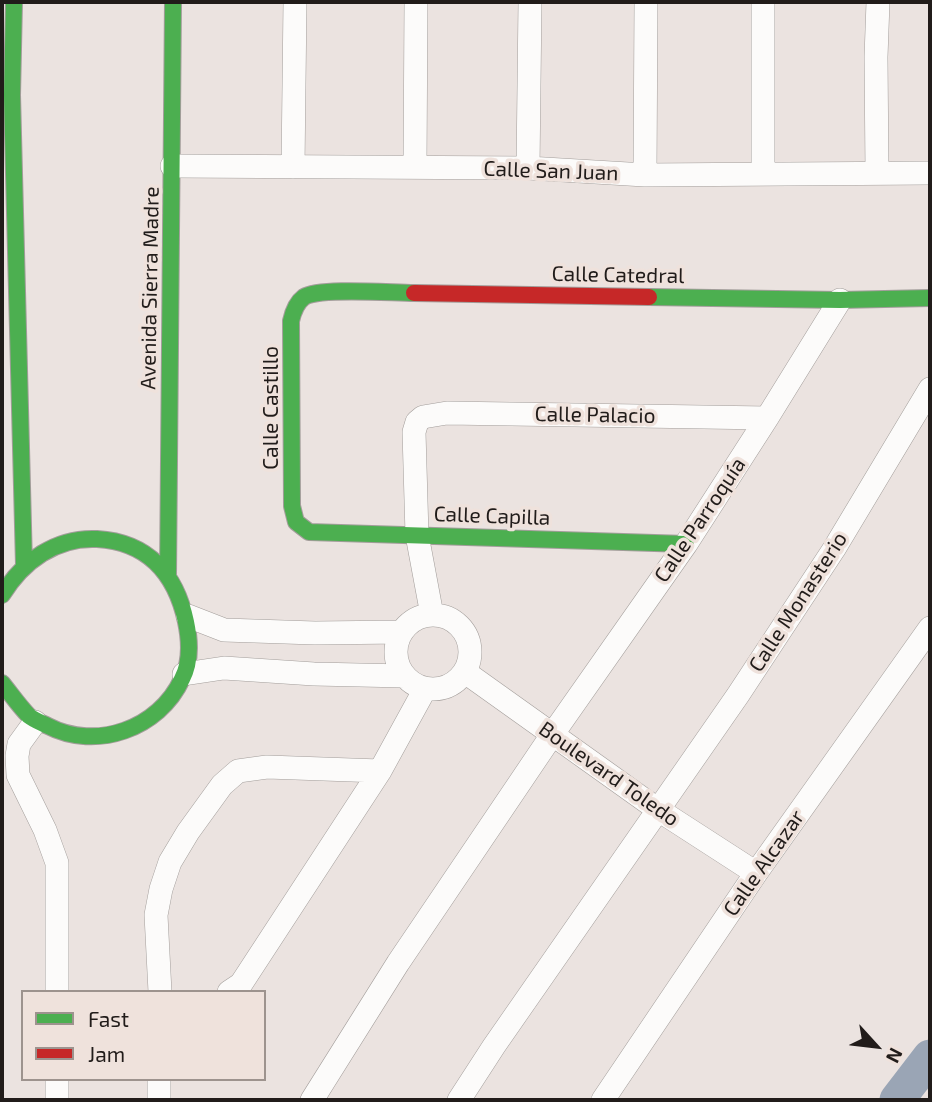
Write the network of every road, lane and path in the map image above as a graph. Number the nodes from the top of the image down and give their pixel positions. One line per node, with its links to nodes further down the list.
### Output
1 (173, 2): 10 (street, Avenida Sierra Madre)
2 (295, 2): 11 (street)
3 (416, 2): 12 (street)
4 (530, 2): 13 (street)
5 (646, 2): 17 (street)
6 (763, 2): 14 (street)
7 (878, 2): 15 (street)
8 (10, 5): 9 (street)
9 (7, 93): 26 (street)
10 (172, 166): 11 (street, Calle San Juan); 27 (street, Avenida Sierra Madre)
11 (293, 167): 12 (street, Calle San Juan)
12 (415, 167): 13 (street, Calle San Juan)
13 (528, 168): 17 (street, Calle San Juan)
14 (763, 173): 15 (street, Calle San Juan); 17 (street, Calle San Juan)
15 (877, 173): 16 (street, Calle San Juan)
16 (930, 173)
17 (645, 175)
18 (306, 295): 20 (street, Calle Catedral); 23 (street, Calle Castillo)
19 (930, 298): 20 (street, Calle Catedral)
20 (840, 300): 22 (street, Calle Parroquía)
21 (930, 389): 43 (street, Calle Monasterio)
22 (767, 418): 24 (street, Calle Palacio); 25 (street, Calle Parroquía)
23 (299, 526): 24 (street, Calle Capilla)
24 (417, 535): 25 (street, Calle Capilla); 29 (street)
25 (686, 544): 41 (street, Calle Parroquía)
26 (24, 565): 27 (street); 28 (street)
27 (168, 575): 30 (street)
28 (2, 595)
29 (432, 615): 33 (street); 35 (street)
30 (188, 616): 32 (street); 36 (street)
31 (930, 628): 44 (street, Calle Alcazar)
32 (224, 630): 33 (street); 34 (street)
33 (402, 632): 37 (street)
34 (224, 668): 36 (street); 37 (street)
35 (465, 672): 39 (street); 41 (street, Boulevard Toledo)
36 (184, 674): 40 (street)
37 (405, 676): 39 (street)
38 (2, 683): 40 (street)
39 (425, 689): 42 (street)
40 (35, 722): 45 (street)
41 (552, 735): 43 (street, Boulevard Toledo); 52 (street, Calle Parroquía)
42 (380, 771): 46 (street); 47 (street)
43 (657, 809): 44 (street, Boulevard Toledo); 53 (street, Calle Monasterio)
44 (756, 873): 54 (street, Calle Alcazar)
45 (57, 990)
46 (160, 990)
47 (232, 990)
48 (57, 1081): 50 (street)
49 (159, 1081): 51 (street)
50 (57, 1100)
51 (159, 1100)
52 (312, 1100)
53 (459, 1100)
54 (603, 1100)

